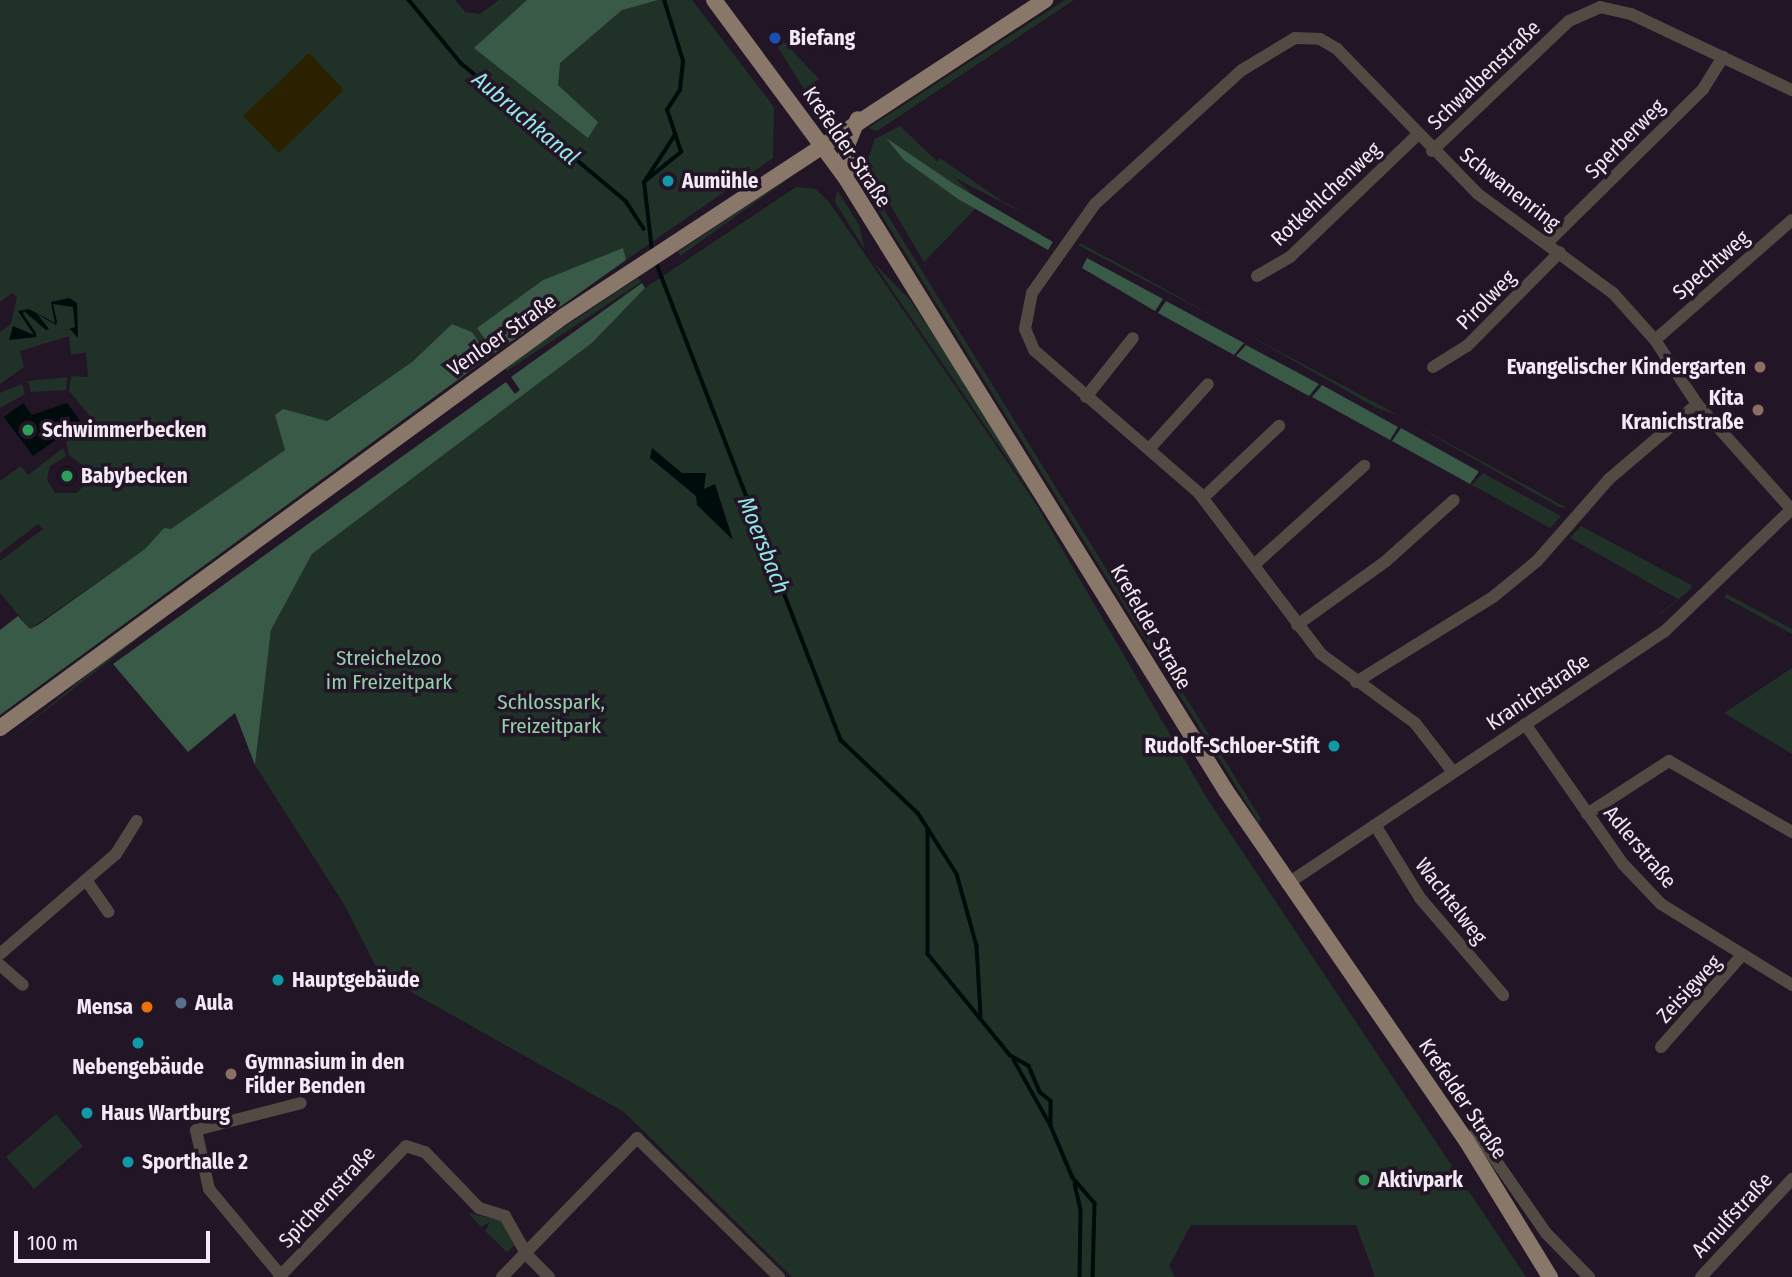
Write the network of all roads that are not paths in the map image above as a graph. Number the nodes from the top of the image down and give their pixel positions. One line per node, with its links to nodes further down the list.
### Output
1 (715, 0): 7 (main road, Krefelder Straße)
2 (1045, 0): 5 (main road, Venloer Straße)
3 (1723, 57): 4 (street, Schwalbenstraße); 8 (street, Schwalbenstraße); 11 (street, Sperberweg)
4 (1792, 90)
5 (858, 119): 7 (main road, Venloer Straße); 9 (main road)
6 (1416, 135): 8 (street, Schwanenring); 13 (street, Rotkehlchenweg); 18 (street, Schwanenring)
7 (820, 144): 9 (main road, Krefelder Straße); 30 (main road, Venloer Straße)
8 (1432, 151): 11 (street, Schwanenring)
9 (847, 180): 37 (main road, Krefelder Straße)
10 (1792, 220): 15 (street, Spechtweg)
11 (1547, 243): 12 (street, Schwanenring)
12 (1560, 253): 15 (street, Schwanenring); 16 (street, Pirolweg)
13 (1257, 276)
14 (1133, 338): 18 (street)
15 (1655, 340): 19 (street, Schwanenring)
16 (1433, 367)
17 (1209, 384): 21 (street)
18 (1086, 397): 21 (street, Schwanenring)
19 (1697, 404): 25 (street, Schwanenring); 28 (street)
20 (1279, 426): 23 (street)
21 (1150, 448): 23 (street, Schwanenring)
22 (1364, 466): 26 (street)
23 (1203, 498): 26 (street, Schwanenring)
24 (1454, 500): 27 (street)
25 (1792, 510): 29 (street, Kranichstraße)
26 (1255, 564): 27 (street, Schwanenring)
27 (1297, 625): 28 (street, Schwanenring)
28 (1356, 682): 31 (street, Schwanenring)
29 (1525, 724): 31 (street, Kranichstraße); 32 (street, Adlerstraße)
30 (0, 728)
31 (1453, 772): 34 (street, Kranichstraße)
32 (1587, 814): 35 (street); 40 (street, Adlerstraße)
33 (137, 821): 36 (street)
34 (1375, 825): 37 (street, Kranichstraße); 44 (street, Wachtelweg)
35 (1792, 832)
36 (86, 880): 38 (street); 39 (street)
37 (1287, 884): 54 (main road, Krefelder Straße)
38 (108, 912)
39 (0, 954)
40 (1742, 955): 43 (street, Adlerstraße); 45 (street, Zeisigweg)
41 (0, 965): 42 (street)
42 (23, 985)
43 (1792, 985)
44 (1503, 995)
45 (1661, 1047)
46 (301, 1103): 50 (street)
47 (1476, 1132): 55 (street, Krefelder Straße)
48 (1792, 1179): 56 (street, Arnulfstraße)
49 (527, 1255): 50 (street, Spichernstraße); 51 (street); 52 (street); 53 (street)
50 (280, 1277)
51 (502, 1277)
52 (549, 1277)
53 (779, 1277)
54 (1550, 1277)
55 (1590, 1277)
56 (1701, 1277)

